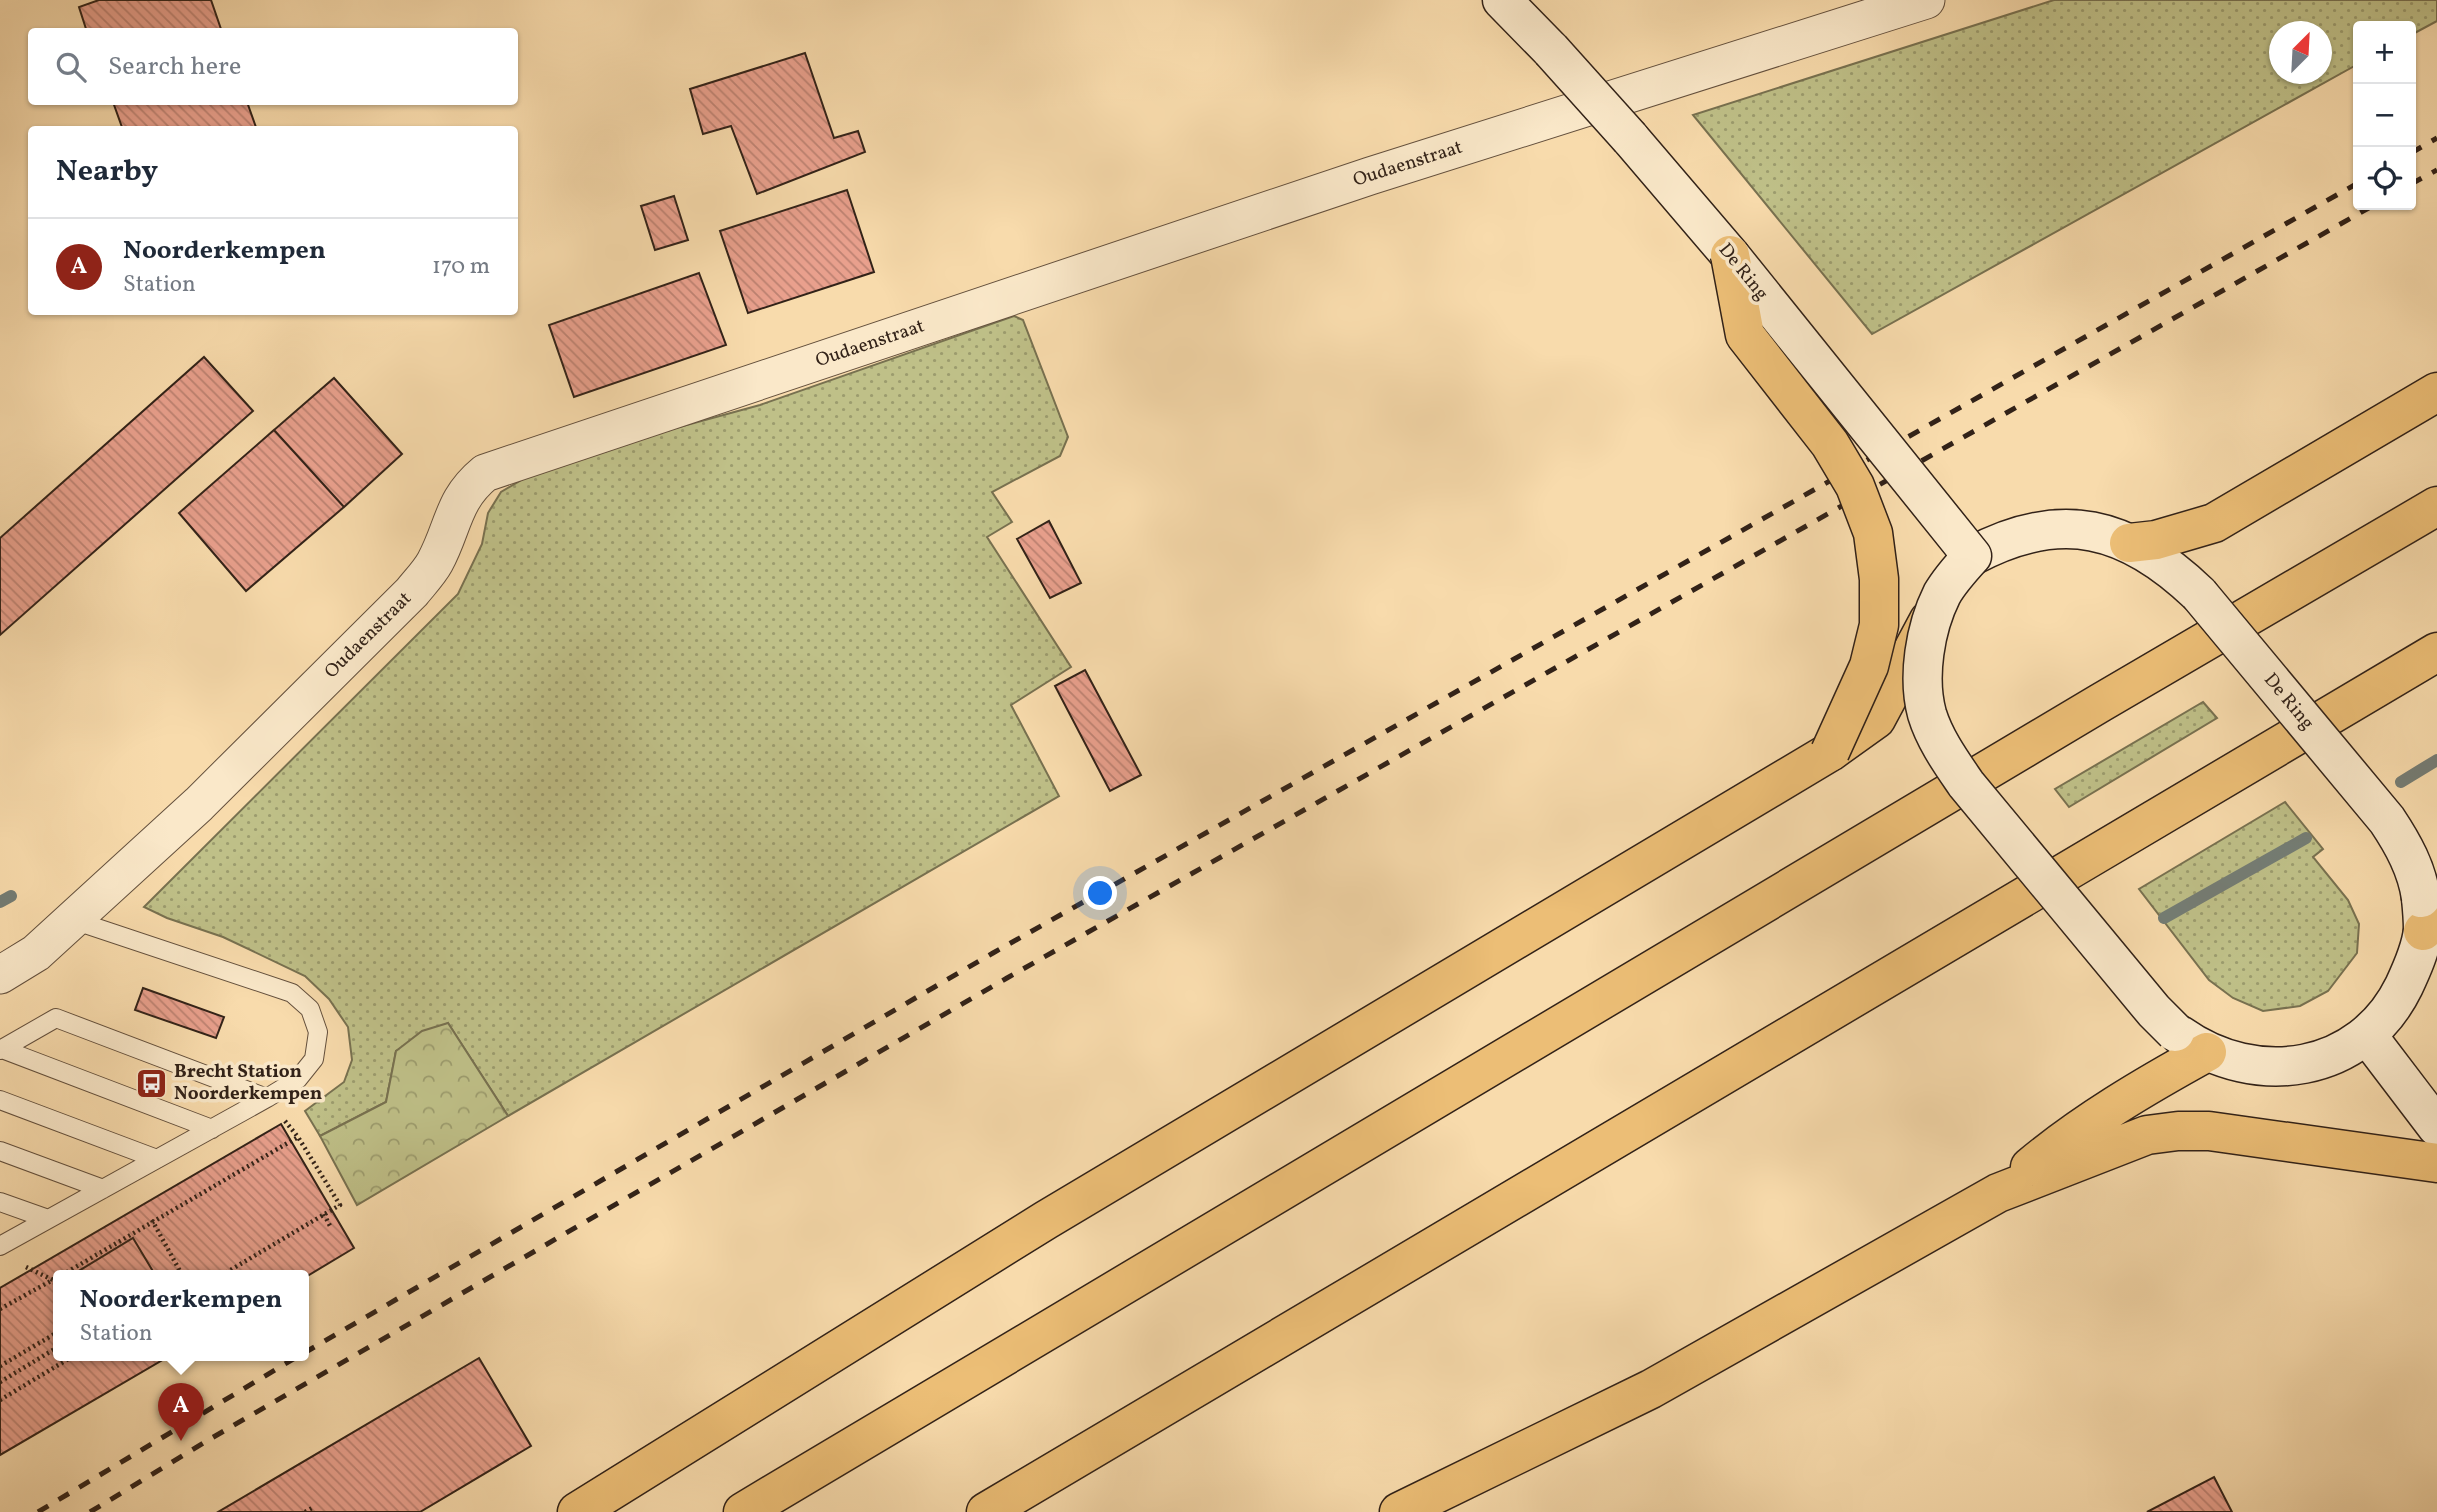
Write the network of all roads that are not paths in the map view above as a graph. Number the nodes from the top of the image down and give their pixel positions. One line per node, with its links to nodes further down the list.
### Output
1 (1503, 0): 3 (main road, De Ring, bridge)
2 (1926, 0): 12 (street, Oudaenstraat)
3 (1730, 255): 7 (main road, De Ring, bridge); 10 (highway, bridge)
4 (2437, 392): 6 (highway)
5 (2437, 506): 30 (highway)
6 (2129, 543): 7 (main road, De Ring); 11 (main road, De Ring, bridge)
7 (1972, 556): 8 (main road, De Ring, bridge)
8 (1936, 609): 10 (highway, bridge); 16 (main road, De Ring, bridge)
9 (2437, 652): 31 (highway)
10 (1830, 752): 29 (highway)
11 (2427, 916): 14 (main road, De Ring)
12 (73, 919): 13 (street, Oudaenstraat); 17 (lane)
13 (0, 975)
14 (2367, 1035): 16 (main road, De Ring); 19 (main road)
15 (1, 1049): 17 (lane); 20 (lane)
16 (2207, 1052): 25 (highway)
17 (267, 1098): 20 (lane)
18 (0, 1100): 22 (lane)
19 (2437, 1127)
20 (212, 1129): 22 (lane)
21 (0, 1151): 24 (lane)
22 (157, 1159): 24 (lane)
23 (2437, 1163): 25 (highway)
24 (103, 1189): 27 (lane)
25 (1998, 1193): 32 (highway)
26 (0, 1202): 27 (lane)
27 (48, 1219): 28 (lane)
28 (0, 1246)
29 (577, 1512)
30 (743, 1512)
31 (986, 1512)
32 (1399, 1512)

